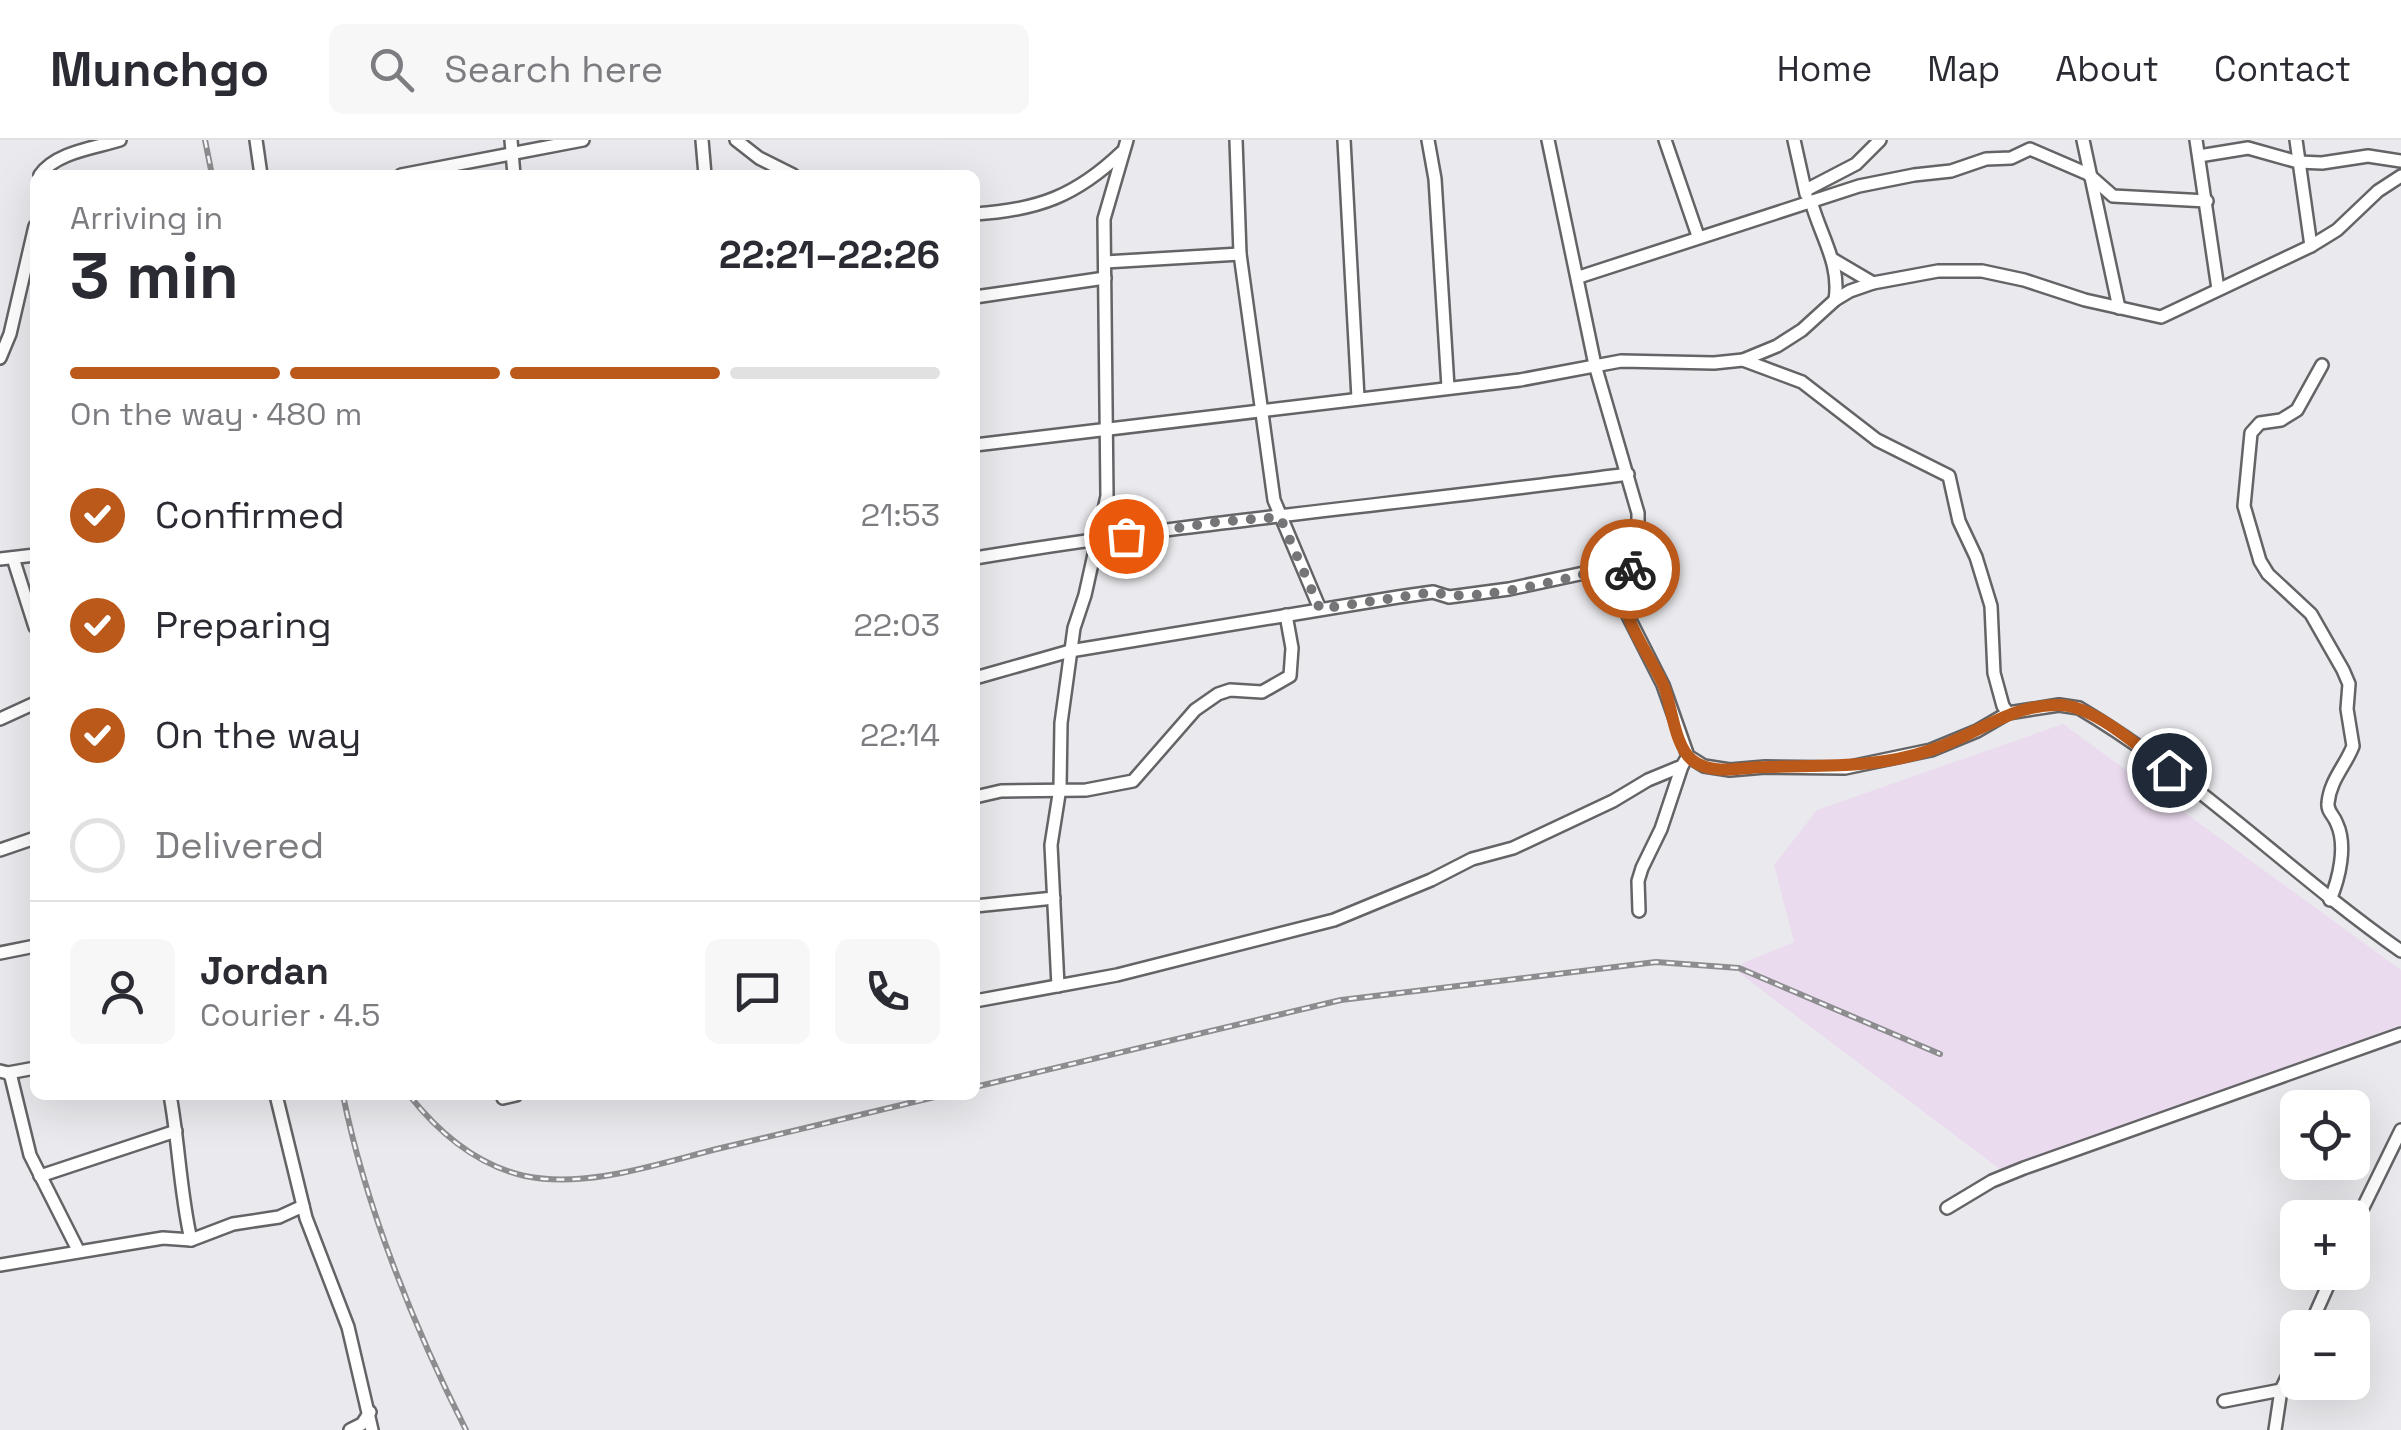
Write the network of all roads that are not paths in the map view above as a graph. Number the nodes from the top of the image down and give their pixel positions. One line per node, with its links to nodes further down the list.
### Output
1 (120, 140): 21 (street)
2 (256, 140): 22 (street)
3 (584, 140): 17 (street)
4 (702, 140): 24 (street)
5 (736, 140): 25 (street)
6 (1236, 140): 34 (street)
7 (1344, 140): 49 (street)
8 (1428, 140): 48 (street)
9 (1548, 140): 37 (street)
10 (1665, 140): 31 (street)
11 (1794, 140): 28 (street)
12 (1880, 140): 28 (street)
13 (2083, 140): 26 (street)
14 (2196, 140): 18 (street)
15 (2296, 140): 20 (street)
16 (1126, 144): 30 (street); 36 (street)
17 (512, 147): 23 (street)
18 (2199, 156): 20 (street); 29 (street)
19 (2401, 161): 20 (street)
20 (2298, 162): 32 (street)
21 (44, 170)
22 (260, 170)
23 (421, 170)
24 (705, 170)
25 (783, 170)
26 (2088, 174): 28 (street); 29 (street); 43 (street)
27 (2401, 176): 32 (street)
28 (1808, 198): 31 (street); 35 (street)
29 (2207, 202): 40 (street)
30 (980, 214)
31 (1698, 236): 37 (street)
32 (2310, 246): 40 (street)
33 (30, 248): 44 (street)
34 (1240, 254): 36 (street); 50 (street)
35 (1834, 260): 39 (street); 42 (street)
36 (1105, 262): 38 (street)
37 (1578, 277): 46 (street)
38 (1105, 278): 41 (street); 51 (street)
39 (1873, 283): 42 (street); 43 (street)
40 (2218, 290): 43 (street)
41 (980, 296)
42 (1835, 300): 45 (street)
43 (2120, 308)
44 (0, 358)
45 (1743, 360): 46 (street); 65 (street)
46 (1595, 365): 48 (street); 53 (street)
47 (2322, 365): 73 (street)
48 (1448, 386): 49 (street)
49 (1358, 398): 50 (street)
50 (1262, 411): 51 (street); 54 (street)
51 (1104, 430): 52 (street); 55 (street)
52 (980, 444)
53 (1628, 474): 54 (street); 58 (street)
54 (1280, 517): 55 (street); 59 (street)
55 (1098, 539): 56 (street); 62 (street)
56 (980, 557)
57 (6, 558): 60 (street)
58 (1631, 563): 59 (street); 67 (street)
59 (1320, 609): 61 (street)
60 (30, 615)
61 (1286, 615): 62 (street); 68 (street)
62 (1070, 652): 63 (street); 68 (street)
63 (980, 677)
64 (30, 705): 66 (street)
65 (2008, 713): 67 (street); 73 (street)
66 (0, 719)
67 (1685, 761): 75 (street); 79 (street)
68 (1060, 788): 69 (street); 72 (street)
69 (980, 796)
70 (30, 840): 71 (street)
71 (0, 850)
72 (1054, 898): 74 (street); 79 (street)
73 (2330, 900): 77 (street)
74 (980, 905)
75 (1639, 910)
76 (30, 947): 78 (street)
77 (2401, 951)
78 (0, 953)
79 (1058, 986): 80 (street)
80 (980, 1000)
81 (2401, 1034): 91 (street)
82 (30, 1069): 83 (street)
83 (4, 1072): 88 (street)
84 (171, 1100): 86 (street)
85 (277, 1100): 90 (street)
86 (176, 1130): 88 (street); 92 (street)
87 (2401, 1130): 89 (street)
88 (40, 1176): 93 (street)
89 (2367, 1200)
90 (303, 1206): 92 (street); 98 (street)
91 (1947, 1208)
92 (191, 1240): 93 (street)
93 (78, 1250): 94 (street)
94 (0, 1265)
95 (2280, 1390): 97 (street)
96 (2280, 1397): 101 (street)
97 (2224, 1400)
98 (370, 1412): 99 (street); 100 (street)
99 (350, 1430)
100 (372, 1430)
101 (2275, 1430)

